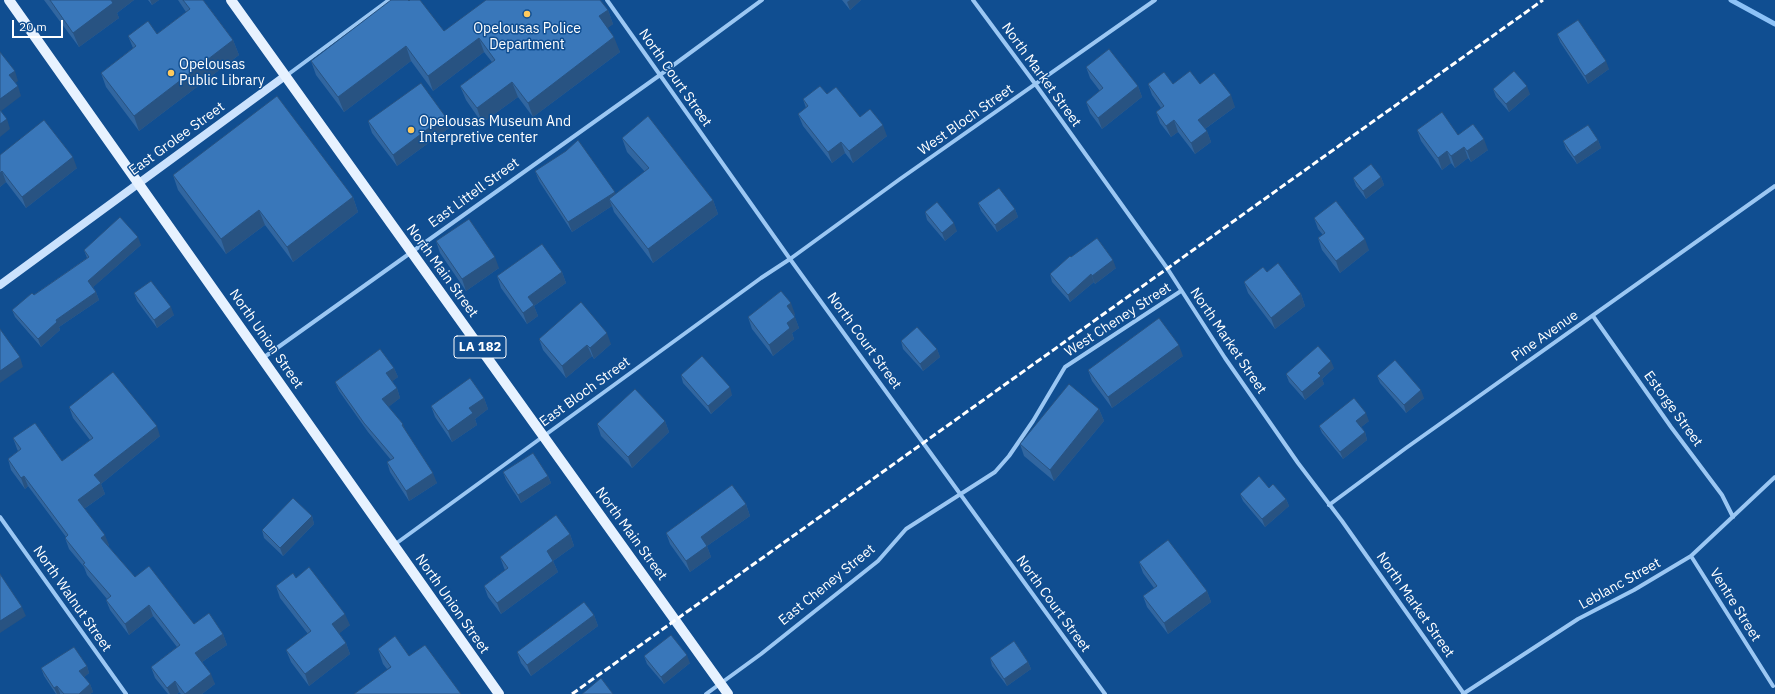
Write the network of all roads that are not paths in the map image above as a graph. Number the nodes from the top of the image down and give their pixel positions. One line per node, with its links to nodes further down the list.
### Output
1 (9, 0): 11 (main road, North Union Street)
2 (231, 0): 9 (main road, North Main Street / LA 182)
3 (389, 0): 9 (street, East Grolee Street)
4 (607, 0): 8 (street, North Court Street)
5 (762, 0): 8 (street, East Littell Street)
6 (973, 0): 10 (street, North Market Street)
7 (1155, 0): 10 (street, West Bloch Street)
8 (660, 75): 13 (street, East Littell Street); 14 (street, North Court Street)
9 (285, 76): 11 (street, East Grolee Street); 13 (main road, North Main Street / LA 182)
10 (1036, 85): 14 (street, West Bloch Street); 16 (street, North Market Street)
11 (139, 184): 15 (street, East Grolee Street); 18 (main road, North Union Street)
12 (1775, 186): 17 (street, Pine Avenue)
13 (411, 252): 18 (street, East Littell Street); 19 (main road, North Main Street / LA 182)
14 (790, 260): 19 (street, East Bloch Street); 21 (street, North Court Street)
15 (0, 285)
16 (1181, 291): 21 (street, West Cheney Street); 22 (street, North Market Street)
17 (1594, 316): 22 (street, Pine Avenue); 24 (street, Estorge Street)
18 (262, 359): 25 (main road, North Union Street)
19 (544, 435): 25 (street, East Bloch Street); 27 (main road, North Main Street / LA 182)
20 (1775, 477): 24 (street, Leblanc Street)
21 (961, 494): 27 (street, East Cheney Street); 33 (street, North Court Street)
22 (1329, 505): 34 (street, North Market Street)
23 (0, 517): 29 (street, North Walnut Street)
24 (1733, 517): 26 (street, Leblanc Street)
25 (394, 545): 30 (main road, North Union Street)
26 (1691, 556): 28 (street, Ventre Street); 34 (street, Leblanc Street)
27 (720, 683): 31 (street, East Cheney Street); 32 (main road, North Main Street / LA 182)
28 (1773, 686)
29 (126, 694)
30 (500, 694)
31 (706, 694)
32 (728, 694)
33 (1104, 694)
34 (1463, 694)

